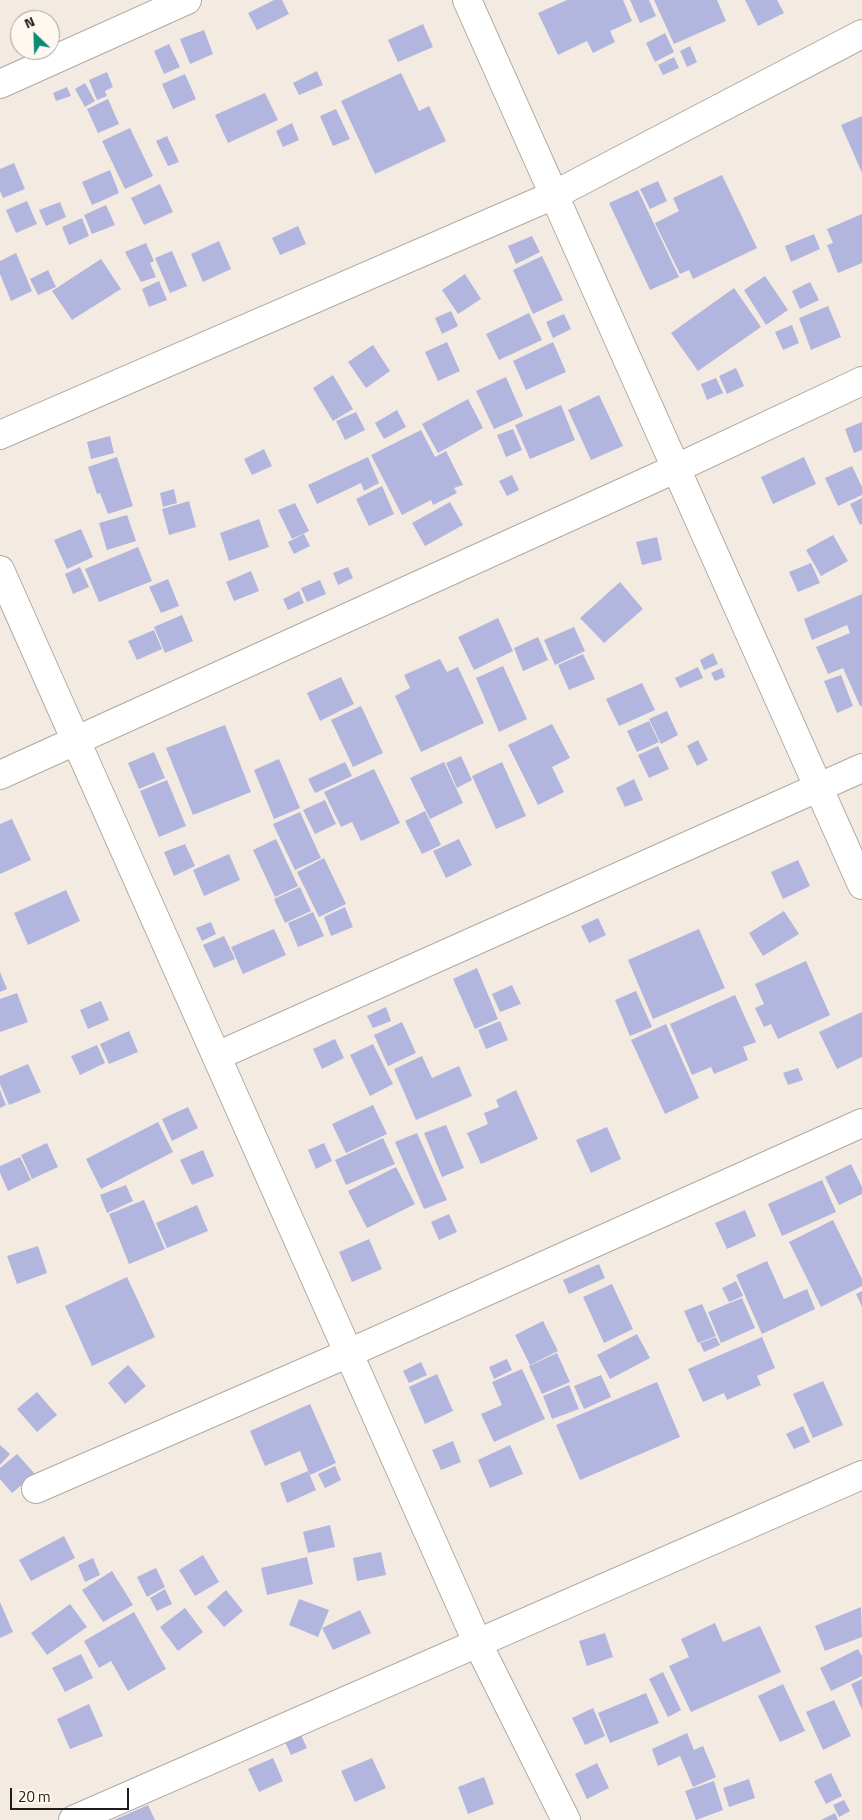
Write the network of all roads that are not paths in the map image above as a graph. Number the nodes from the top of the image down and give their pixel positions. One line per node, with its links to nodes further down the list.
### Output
1 (187, 0): 4 (street)
2 (467, 0): 5 (street)
3 (862, 34): 5 (street)
4 (0, 84)
5 (554, 195): 7 (street); 8 (street)
6 (862, 381): 8 (street)
7 (0, 435)
8 (677, 468): 10 (street); 13 (street)
9 (0, 570): 10 (street)
10 (77, 742): 12 (street); 15 (street)
11 (862, 768): 13 (street)
12 (0, 775)
13 (819, 788): 14 (street); 15 (street)
14 (862, 886)
15 (217, 1056): 17 (street)
16 (862, 1123): 17 (street)
17 (349, 1353): 19 (street); 20 (street)
18 (862, 1475): 20 (street)
19 (36, 1489)
20 (478, 1644): 21 (street); 22 (street)
21 (73, 1820)
22 (566, 1820)

